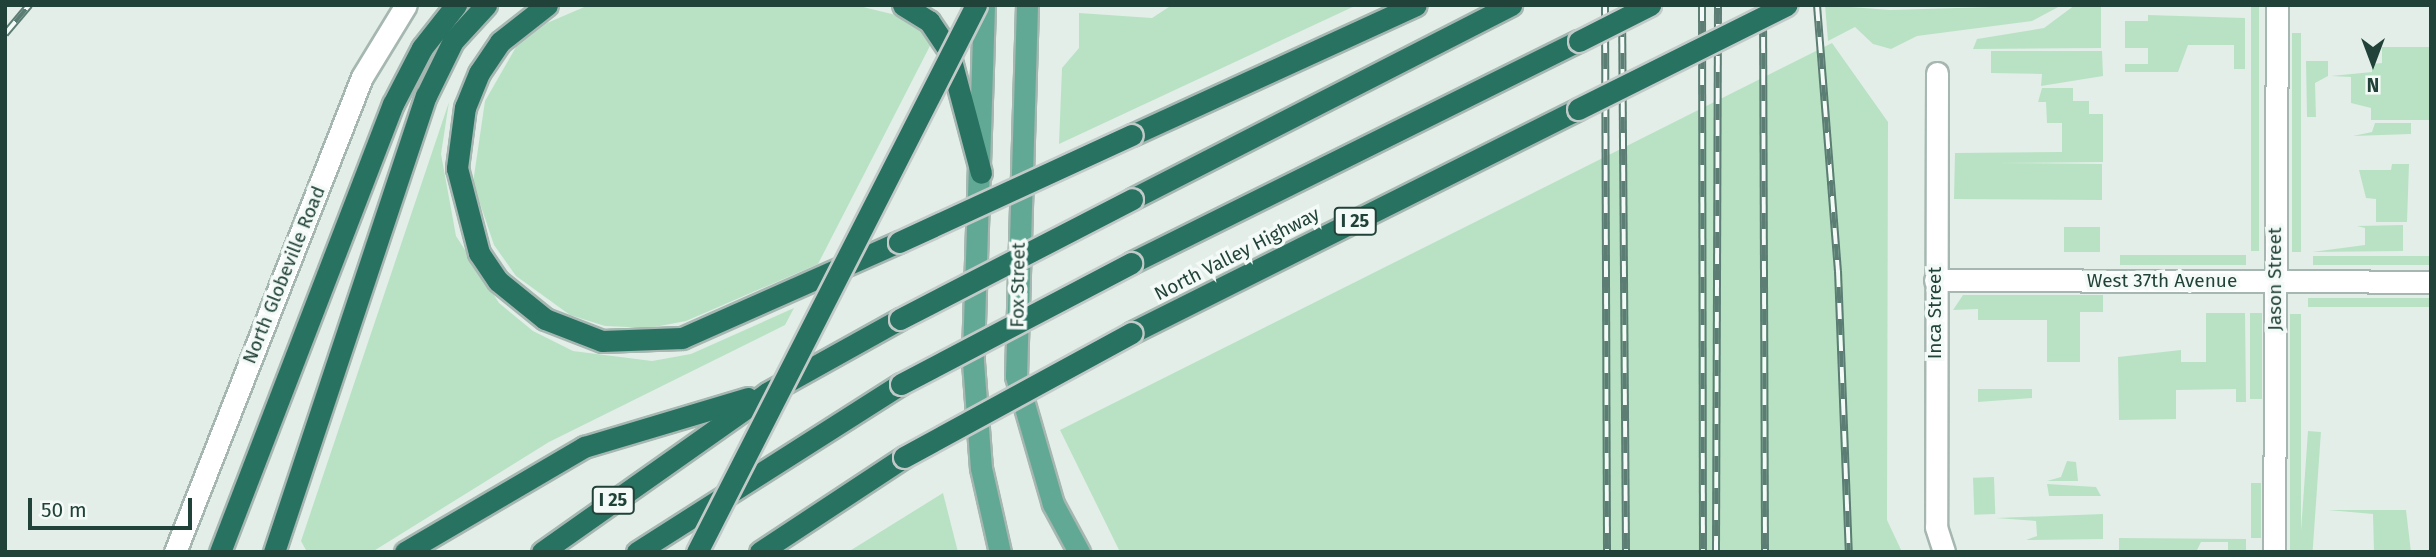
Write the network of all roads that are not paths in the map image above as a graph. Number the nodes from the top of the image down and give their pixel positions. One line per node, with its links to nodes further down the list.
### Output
1 (406, 5): 20 (street, North Globeville Road)
2 (456, 5): 21 (highway)
3 (485, 5): 22 (highway)
4 (547, 5): 9 (highway, bridge)
5 (903, 5): 15 (highway)
6 (976, 5): 26 (highway, bridge)
7 (984, 5): 15 (main road)
8 (1027, 5): 29 (main road, Fox Street)
9 (1416, 5)
10 (1511, 5): 19 (highway, I 25, bridge)
11 (1650, 5): 25 (highway, bridge)
12 (1787, 5): 27 (highway, North Valley Highway / I 25, bridge)
13 (2277, 5): 17 (street, Jason Street)
14 (1937, 74): 16 (street, Inca Street)
15 (981, 173): 28 (main road)
16 (1935, 280): 17 (street, West 37th Avenue); 30 (street, Inca Street)
17 (2276, 281): 18 (street, West 37th Avenue); 31 (street, Jason Street)
18 (2431, 282)
19 (766, 393): 23 (highway); 24 (highway, I 25)
20 (175, 552)
21 (220, 552)
22 (274, 552)
23 (405, 552)
24 (542, 552)
25 (637, 552)
26 (697, 552)
27 (760, 552)
28 (1002, 552)
29 (1079, 552)
30 (1944, 552)
31 (2274, 552)

